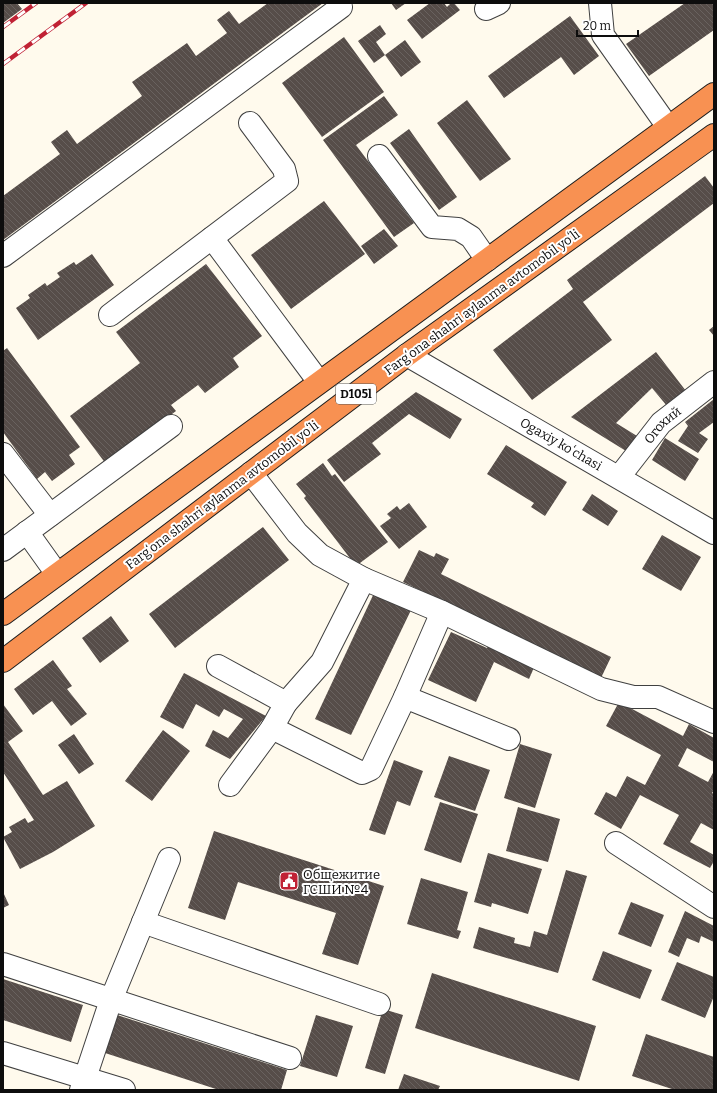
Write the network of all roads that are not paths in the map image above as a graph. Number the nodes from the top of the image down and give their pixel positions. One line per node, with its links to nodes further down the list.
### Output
1 (600, 3): 5 (street)
2 (341, 7): 9 (street)
3 (714, 94): 5 (highway, D105l)
4 (250, 123): 8 (street)
5 (668, 127): 10 (highway, D105l)
6 (710, 143): 12 (highway, Fargʻona shahri aylanma avtomobil yoʻli / D105l)
7 (379, 156): 10 (street)
8 (212, 238): 11 (street); 13 (street)
9 (3, 256)
10 (486, 260): 13 (highway, D105l)
11 (110, 315)
12 (407, 355): 17 (highway, Fargʻona shahri aylanma avtomobil yoʻli / D105l); 18 (street, Ogaxiy koʻchasi)
13 (320, 382): 23 (highway, D105l)
14 (714, 382): 18 (street, Огохий)
15 (171, 426): 19 (street)
16 (3, 454): 19 (street)
17 (251, 473): 24 (street); 27 (highway, Fargʻona shahri aylanma avtomobil yoʻli / D105l)
18 (619, 477): 21 (street, Ogaxiy koʻchasi)
19 (50, 514): 20 (street)
20 (27, 532): 22 (street); 23 (street)
21 (714, 533)
22 (3, 550)
23 (57, 574): 26 (highway, D105l)
24 (364, 578): 25 (street); 30 (street)
25 (442, 612): 29 (street); 31 (street)
26 (3, 614)
27 (3, 660)
28 (218, 666): 30 (street)
29 (405, 697): 32 (street); 33 (street)
30 (286, 704): 32 (street)
31 (714, 722)
32 (272, 728): 34 (street)
33 (509, 739)
34 (230, 785)
35 (616, 843): 37 (street)
36 (169, 859): 38 (street)
37 (714, 907)
38 (143, 922): 40 (street); 41 (street)
39 (3, 964): 40 (street)
40 (111, 1000): 43 (street); 44 (street)
41 (379, 1004)
42 (3, 1053): 44 (street)
43 (290, 1058)
44 (83, 1084): 45 (street)
45 (124, 1090)

